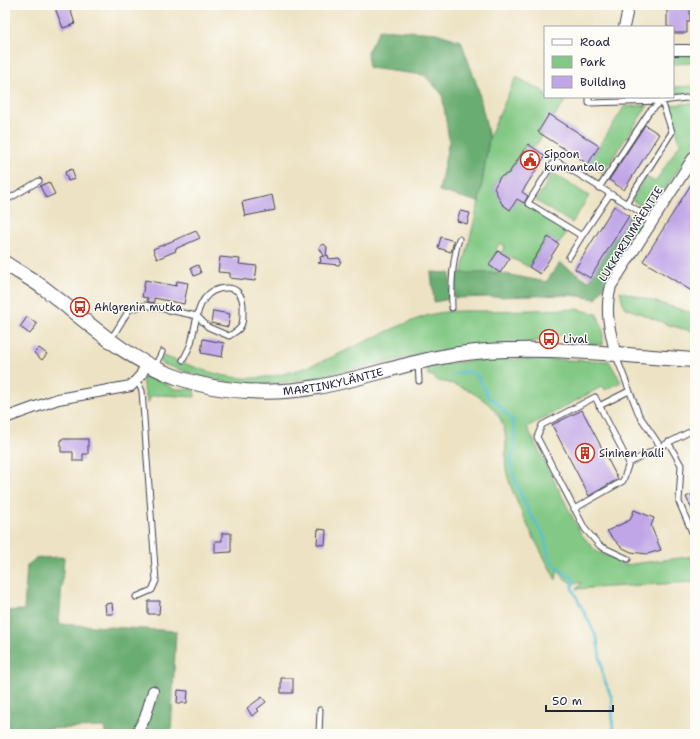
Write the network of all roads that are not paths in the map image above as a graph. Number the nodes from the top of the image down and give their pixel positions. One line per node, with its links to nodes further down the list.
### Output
1 (630, 5): 2 (street)
2 (624, 26)
3 (674, 50): 4 (street)
4 (695, 50)
5 (695, 97): 7 (lane)
6 (589, 98): 7 (lane)
7 (662, 99): 10 (lane); 13 (lane)
8 (695, 155): 14 (street, LUKKARINMÄENTIE)
9 (39, 181): 12 (lane)
10 (599, 188): 11 (lane); 15 (lane)
11 (610, 194): 13 (lane); 15 (lane)
12 (5, 201)
13 (626, 204): 14 (lane)
14 (651, 222): 23 (street, LUKKARINMÄENTIE)
15 (582, 236): 17 (lane)
16 (459, 239): 19 (lane)
17 (569, 257)
18 (5, 263): 21 (street, MARTINKYLÄNTIE)
19 (452, 308)
20 (197, 316): 20 (lane); 21 (lane); 24 (lane)
21 (109, 341): 27 (street, MARTINKYLÄNTIE)
22 (162, 352): 27 (lane)
23 (616, 355): 25 (street, MARTINKYLÄNTIE); 26 (street, MARTINKYLÄNTIE); 30 (lane)
24 (183, 360)
25 (695, 360)
26 (418, 362): 27 (street, MARTINKYLÄNTIE); 29 (lane)
27 (150, 366): 28 (street)
28 (138, 380): 32 (street); 40 (lane)
29 (419, 381)
30 (629, 391): 31 (lane); 35 (lane)
31 (599, 406): 36 (lane); 37 (lane)
32 (5, 418)
33 (695, 429): 34 (lane)
34 (668, 442): 35 (lane); 38 (lane)
35 (660, 446): 36 (lane)
36 (629, 463): 37 (lane)
37 (574, 509): 39 (lane)
38 (695, 539)
39 (628, 559)
40 (136, 597)
41 (153, 690): 43 (street)
42 (320, 710): 44 (lane)
43 (136, 734)
44 (319, 734)

